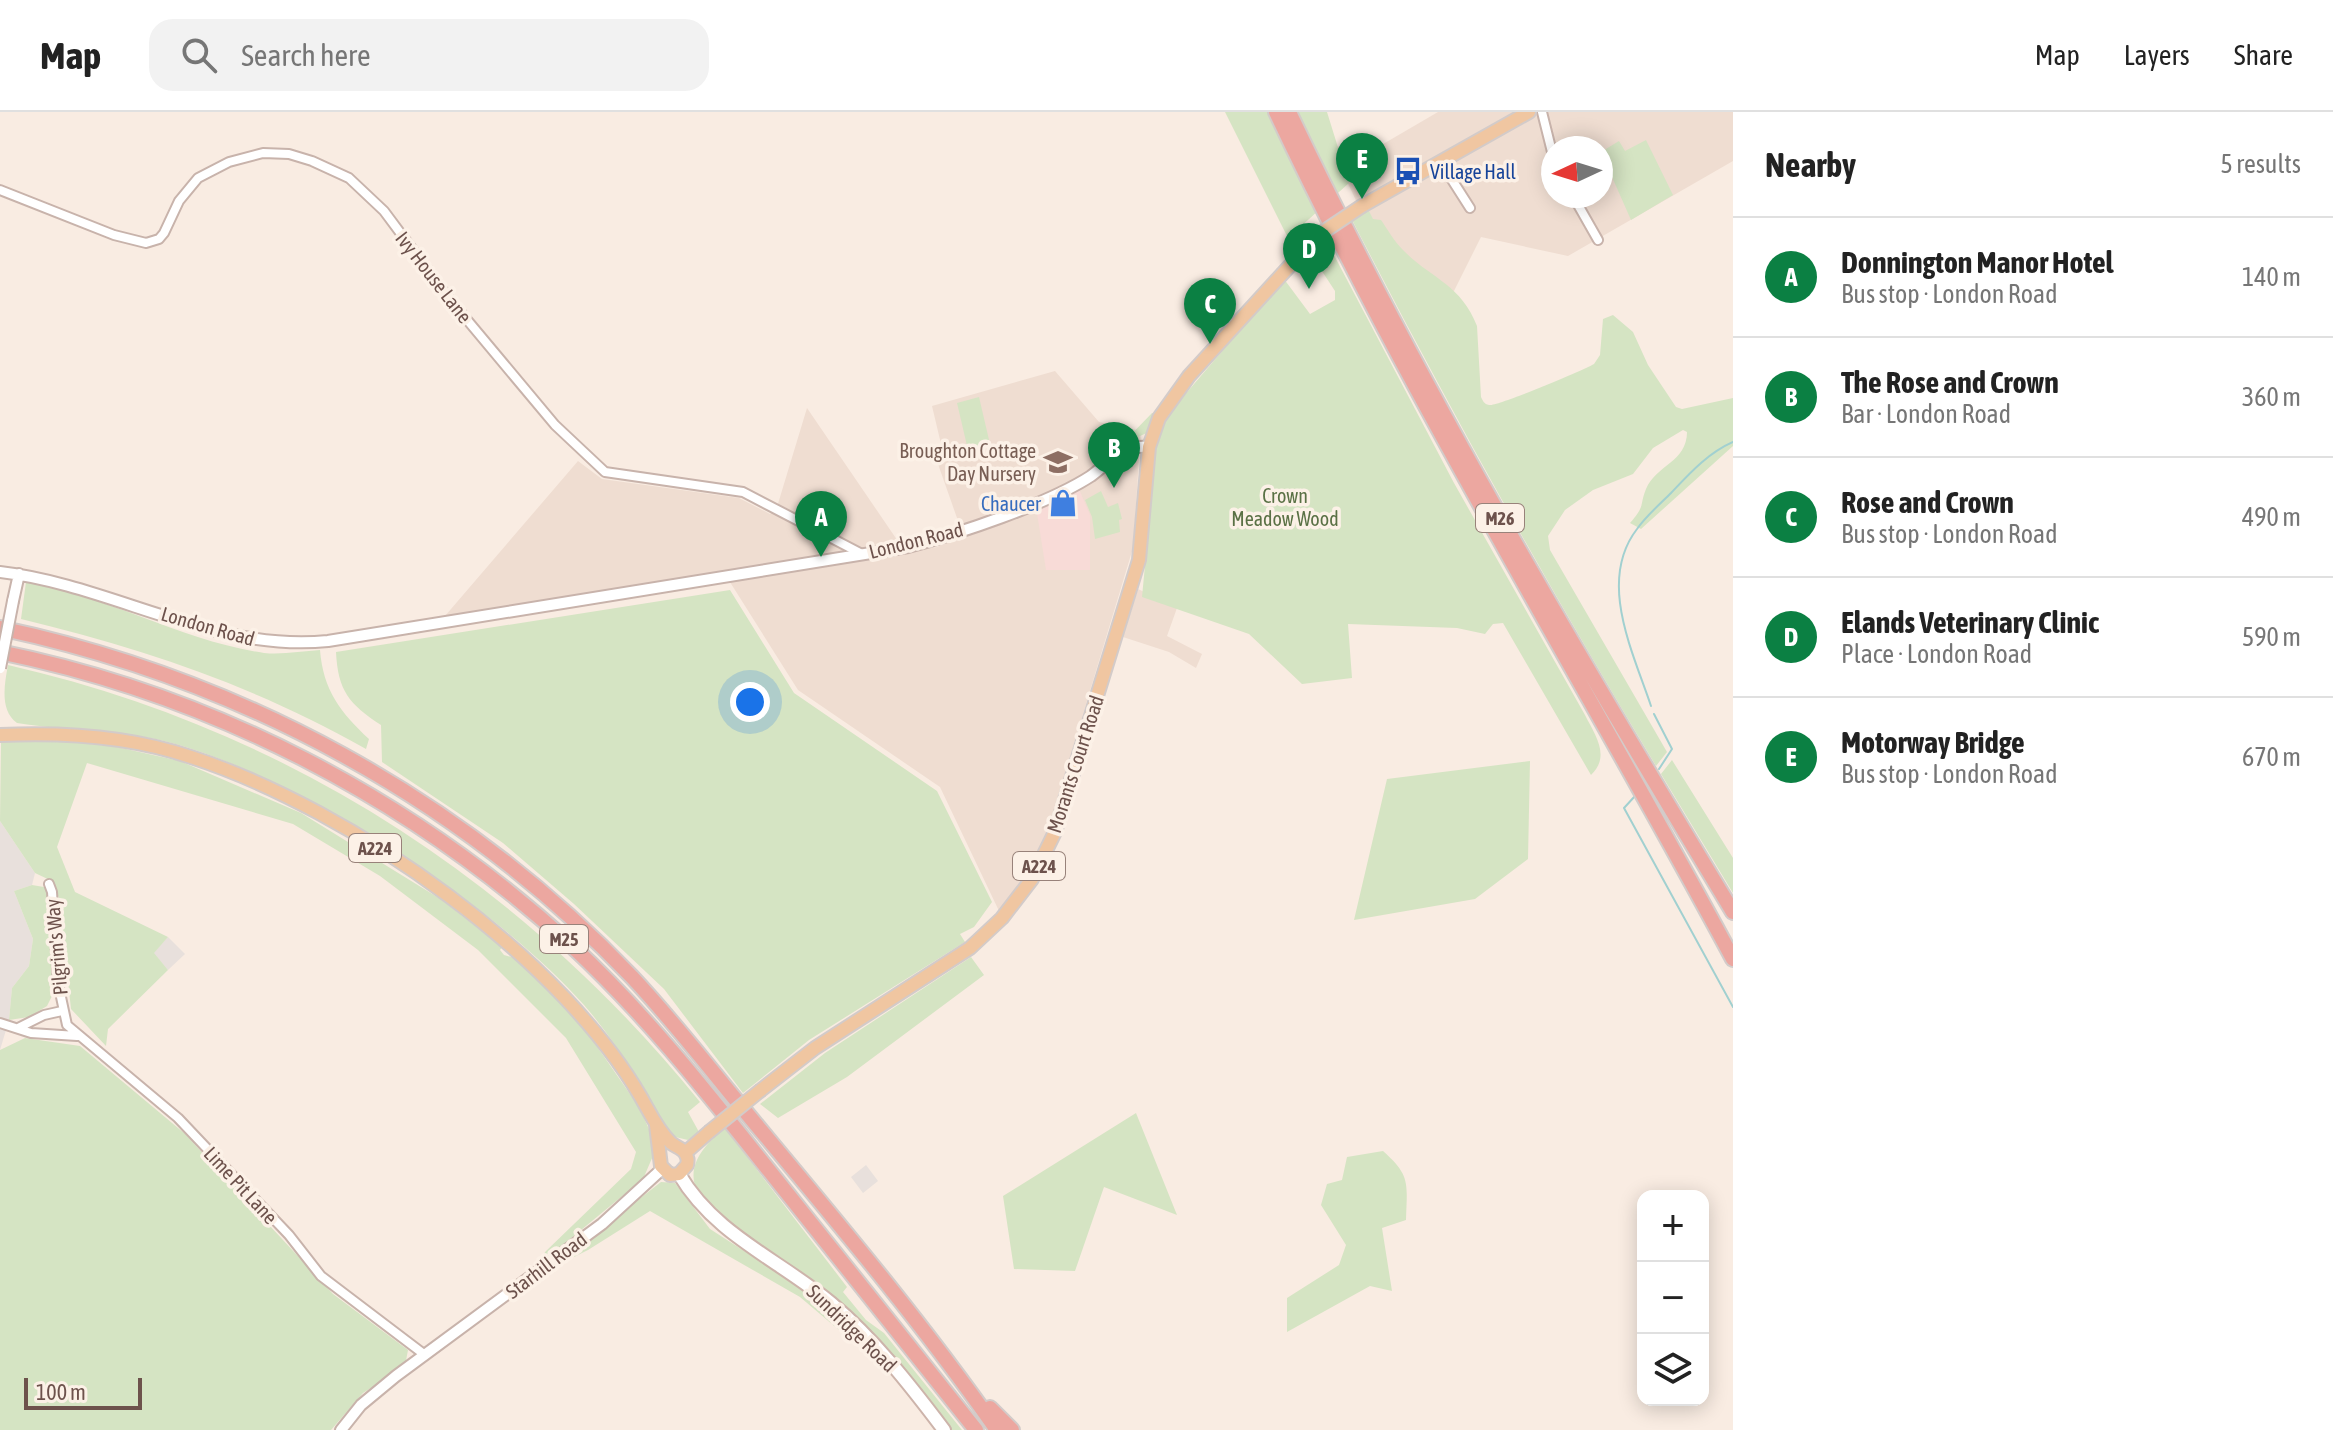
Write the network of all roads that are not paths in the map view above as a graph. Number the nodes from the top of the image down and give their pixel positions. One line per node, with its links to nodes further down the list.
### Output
1 (1276, 112): 21 (highway, M26)
2 (1289, 112): 20 (highway, M26)
3 (1529, 112): 6 (main road, A224)
4 (1542, 112): 5 (street)
5 (1548, 136)
6 (1440, 161): 8 (street); 11 (main road, A224, bridge)
7 (0, 190): 12 (street, Ivy House Lane)
8 (1470, 208)
9 (1580, 208): 10 (street)
10 (1598, 240)
11 (1149, 447): 12 (street, London Road); 27 (main road, Morants Court Road / A224, bridge)
12 (862, 554): 14 (street, London Road)
13 (0, 572): 14 (street, London Road)
14 (19, 574): 17 (street, bridge)
15 (0, 628): 31 (highway, M25)
16 (0, 652): 34 (highway, M25)
17 (0, 668)
18 (0, 735): 26 (main road, A224)
19 (49, 884): 22 (street, Pilgrim's Way)
20 (1733, 912)
21 (1733, 959)
22 (62, 1011): 24 (street); 25 (street, Lime Pit Lane)
23 (0, 1023): 24 (street)
24 (18, 1028): 25 (street)
25 (79, 1036): 30 (street, Lime Pit Lane)
26 (656, 1125): 27 (main road, A224); 28 (main road, A224)
27 (681, 1150): 28 (main road); 29 (main road)
28 (661, 1164): 29 (main road); 30 (street, Starhill Road)
29 (679, 1174): 33 (main road, Sundridge Road)
30 (425, 1355): 32 (street, Starhill Road)
31 (964, 1383): 35 (highway, M25); 36 (highway, M25)
32 (341, 1430)
33 (944, 1430)
34 (976, 1430)
35 (997, 1430)
36 (1012, 1430)

